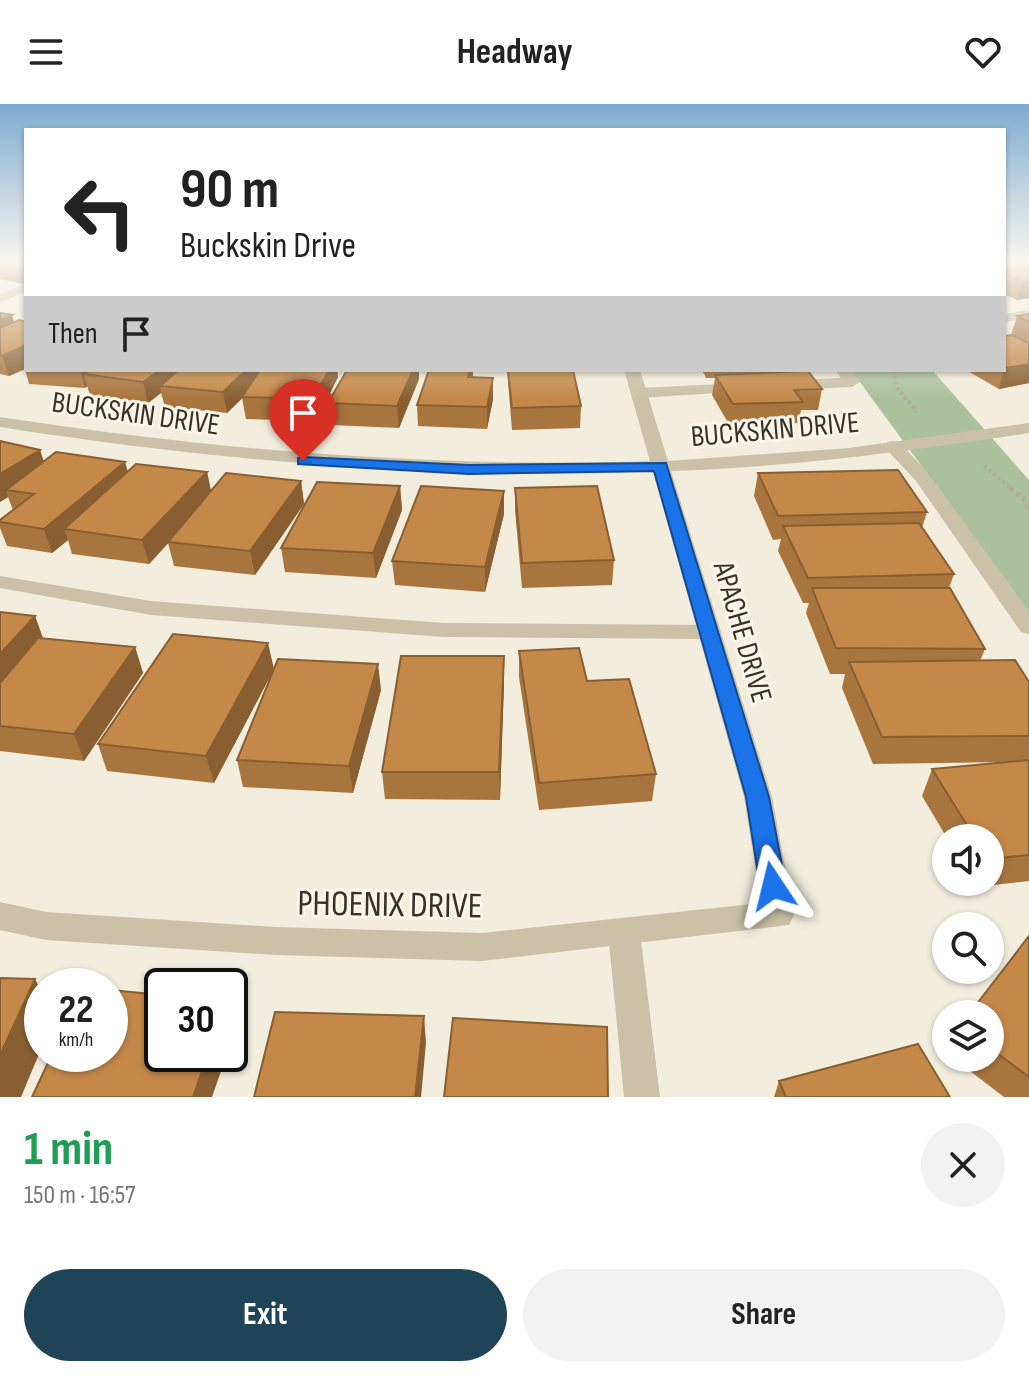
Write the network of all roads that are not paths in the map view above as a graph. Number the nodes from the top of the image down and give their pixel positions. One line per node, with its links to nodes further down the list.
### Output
1 (1029, 314): 2 (street)
2 (1006, 318)
3 (633, 372): 5 (street, APACHE DRIVE)
4 (844, 372): 5 (street)
5 (639, 393): 9 (street, APACHE DRIVE)
6 (0, 422): 9 (street, BUCKSKIN DRIVE)
7 (1029, 428): 8 (street, BUCKSKIN DRIVE)
8 (893, 446): 9 (street, BUCKSKIN DRIVE); 11 (street)
9 (661, 466): 12 (street, APACHE DRIVE)
10 (0, 582): 12 (street)
11 (1029, 627)
12 (710, 632): 13 (street, APACHE DRIVE)
13 (778, 915): 15 (street, PHOENIX DRIVE)
14 (0, 916): 15 (street, PHOENIX DRIVE)
15 (624, 932): 16 (street)
16 (642, 1097)

